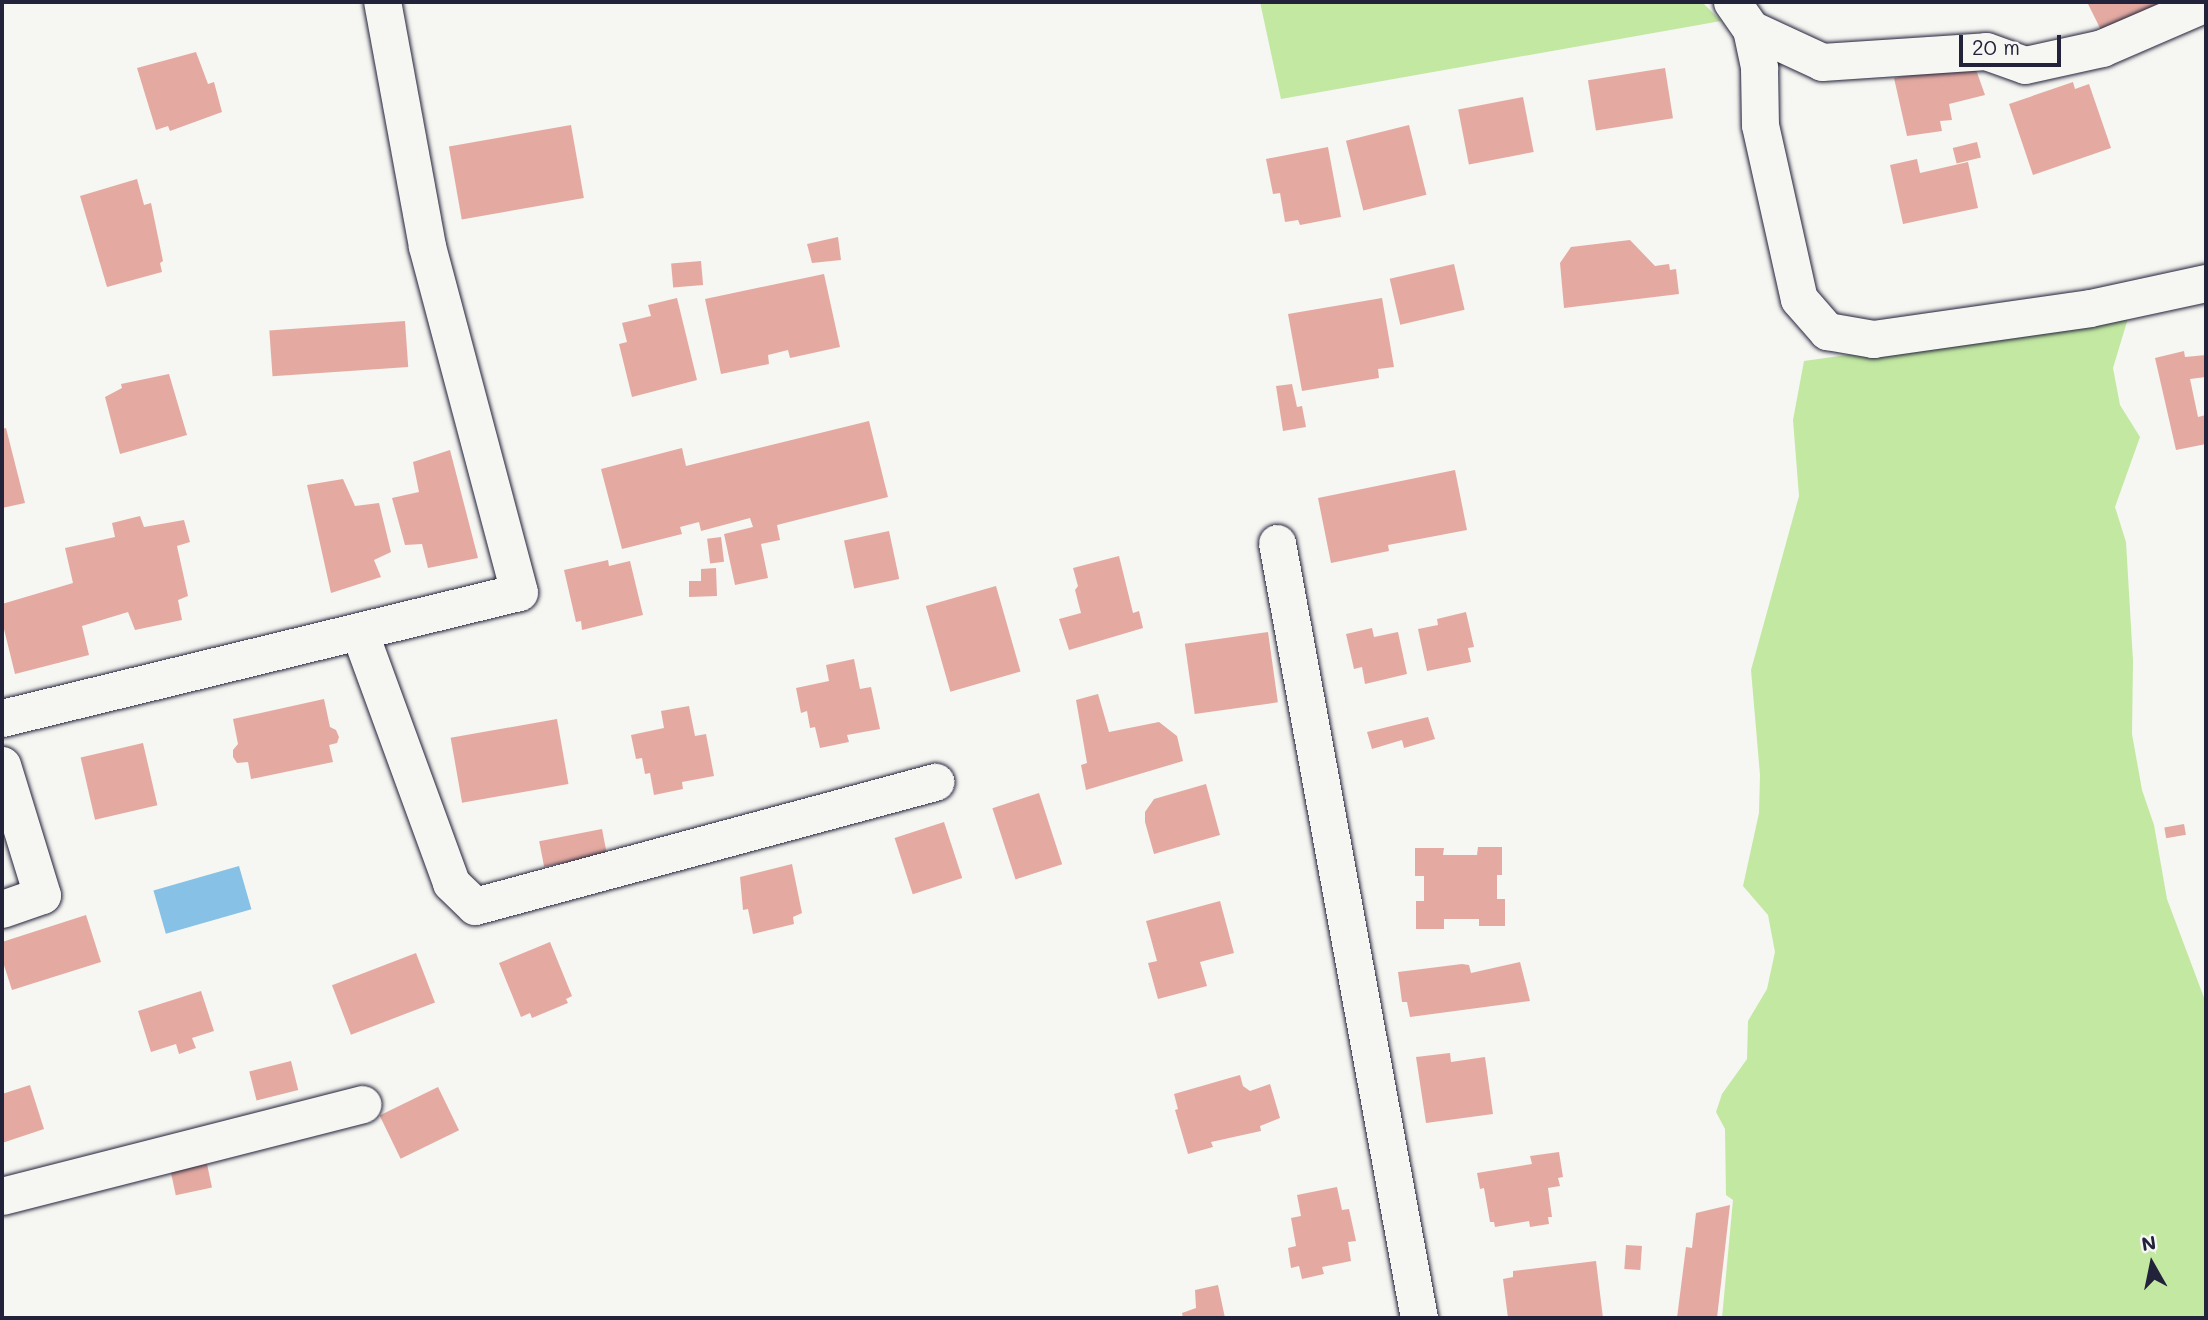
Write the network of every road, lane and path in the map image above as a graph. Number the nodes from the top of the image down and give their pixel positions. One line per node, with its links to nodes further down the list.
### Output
1 (382, 2): 6 (street)
2 (2206, 3): 3 (street)
3 (1742, 15): 4 (street)
4 (2206, 283)
5 (1277, 543): 13 (street)
6 (359, 631): 7 (street); 9 (street)
7 (2, 718)
8 (2, 765): 10 (street)
9 (936, 782)
10 (2, 909)
11 (362, 1104): 12 (street)
12 (2, 1196)
13 (1419, 1318)

